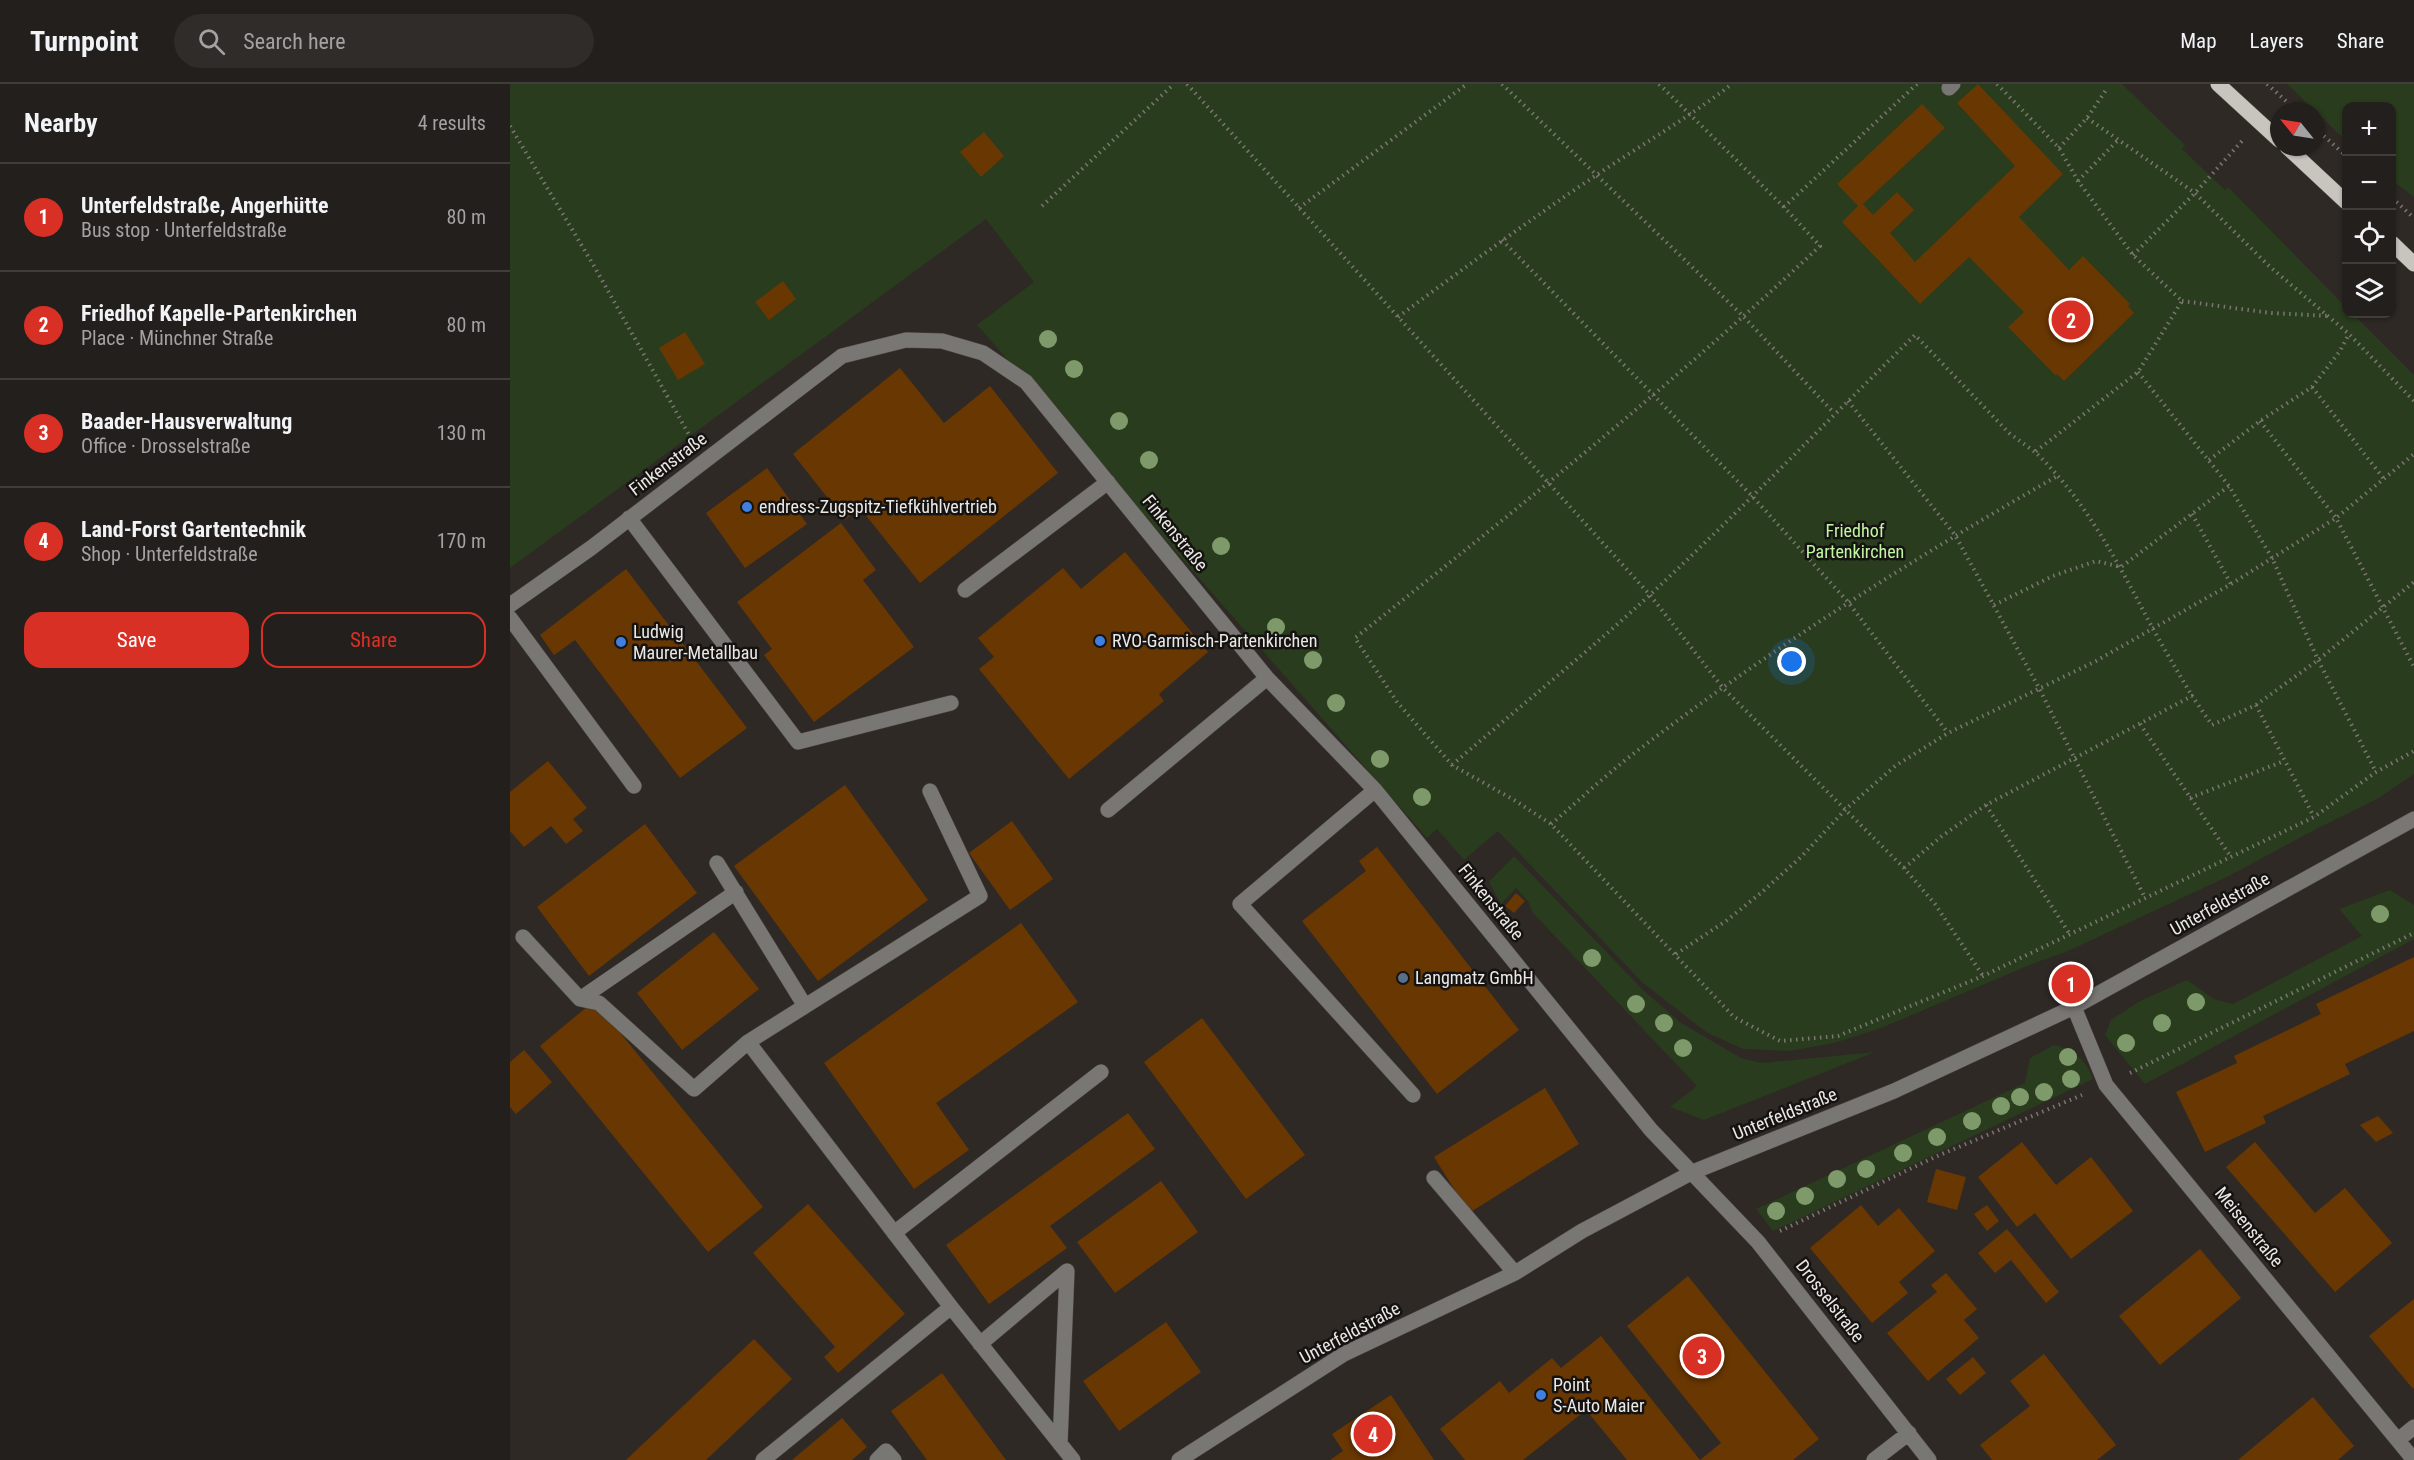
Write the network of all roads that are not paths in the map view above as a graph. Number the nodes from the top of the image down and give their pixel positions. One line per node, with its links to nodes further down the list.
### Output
1 (2218, 84): 2 (main road)
2 (2270, 131)
3 (2297, 156): 4 (main road)
4 (2342, 198)
5 (2396, 248): 6 (main road)
6 (2414, 264)
7 (1108, 482): 8 (street, Finkenstraße); 9 (street); 12 (street, Finkenstraße)
8 (629, 518): 10 (street, Finkenstraße); 13 (street)
9 (964, 590)
10 (510, 605)
11 (510, 618): 14 (street)
12 (1267, 678): 15 (street, Finkenstraße); 17 (street)
13 (951, 703)
14 (634, 786)
15 (1375, 790): 27 (street); 28 (street, Finkenstraße)
16 (930, 791): 23 (street)
17 (1108, 810)
18 (2414, 819): 24 (street, Unterfeldstraße)
19 (717, 863): 20 (street)
20 (736, 892): 22 (street); 23 (street)
21 (523, 937): 22 (street)
22 (580, 999): 25 (street)
23 (805, 1006): 25 (street)
24 (2074, 1007): 28 (street, Unterfeldstraße); 36 (street, Meisenstraße)
25 (748, 1042): 30 (street)
26 (1101, 1071): 30 (street)
27 (1413, 1095)
28 (1693, 1173): 31 (street, Unterfeldstraße); 35 (street, Drosselstraße)
29 (1434, 1178): 31 (street)
30 (894, 1233): 32 (street)
31 (1515, 1273): 42 (street, Unterfeldstraße)
32 (951, 1307): 33 (street); 38 (street)
33 (980, 1344): 37 (street); 37 (street)
34 (2414, 1427): 36 (street)
35 (1909, 1433): 43 (street); 44 (street, Drosselstraße)
36 (2398, 1440): 45 (street, Meisenstraße)
37 (1060, 1444): 41 (street)
38 (763, 1460)
39 (877, 1460): 40 (street)
40 (894, 1460)
41 (1073, 1460)
42 (1179, 1460)
43 (1874, 1460)
44 (1929, 1460)
45 (2414, 1460)

